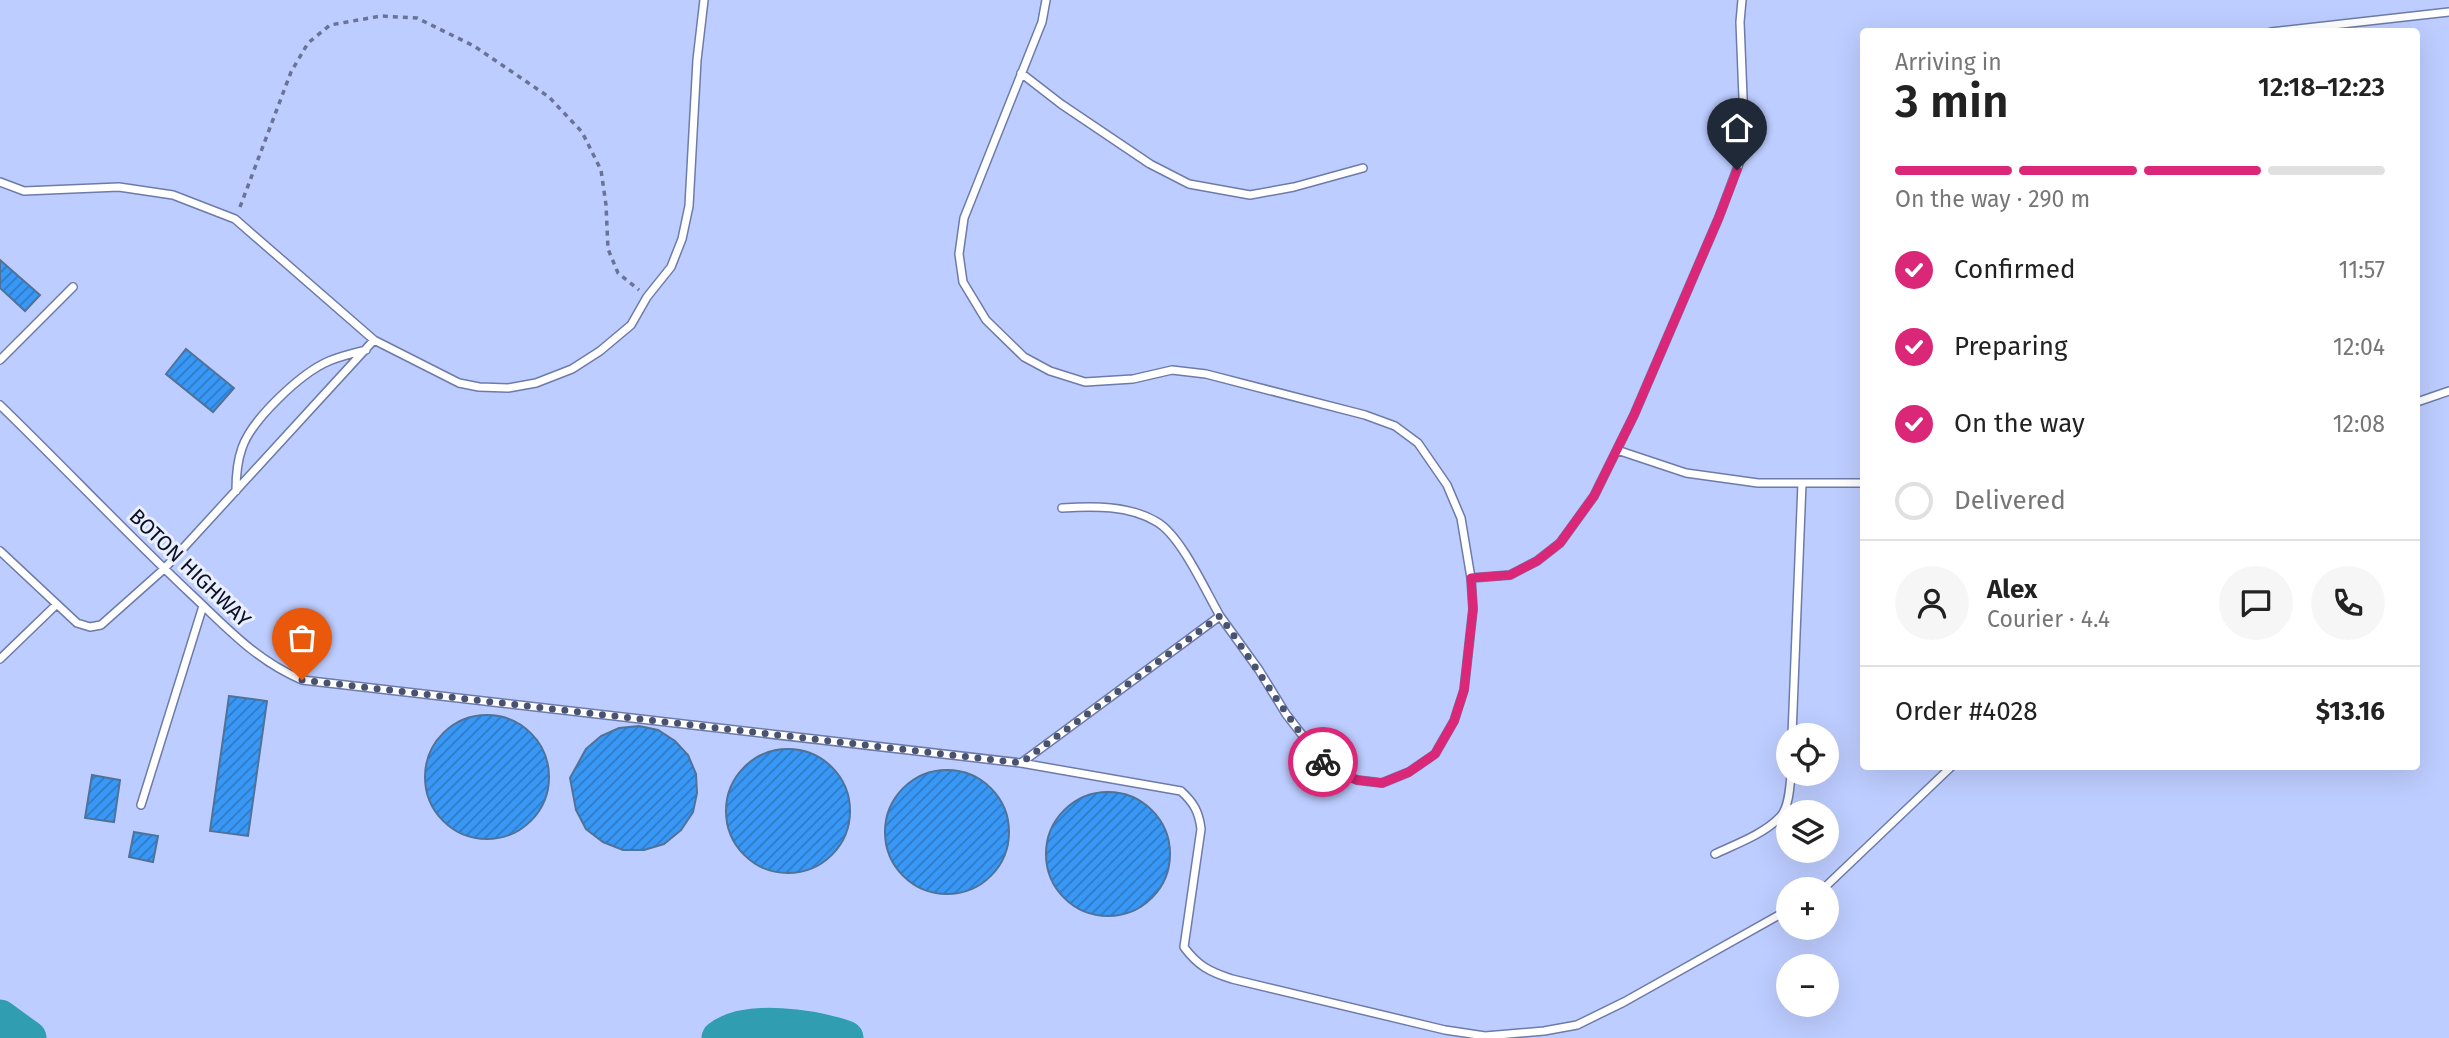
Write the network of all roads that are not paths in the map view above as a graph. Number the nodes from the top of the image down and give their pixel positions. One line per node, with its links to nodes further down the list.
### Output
1 (704, 0): 10 (lane)
2 (1046, 0): 6 (lane)
3 (1742, 0): 16 (lane)
4 (2449, 12): 5 (lane)
5 (2307, 28)
6 (1021, 73): 7 (lane); 23 (lane)
7 (1363, 168)
8 (0, 182): 10 (lane)
9 (74, 287): 12 (lane)
10 (374, 340): 11 (lane)
11 (367, 349): 19 (lane); 19 (lane)
12 (0, 360)
13 (2449, 391): 14 (lane)
14 (2420, 401)
15 (1, 408): 22 (lane, BOTON HIGHWAY)
16 (1616, 450): 18 (lane); 23 (lane)
17 (1860, 482): 18 (lane)
18 (1802, 483): 28 (lane)
19 (236, 491): 22 (lane)
20 (1062, 508): 26 (lane)
21 (0, 551): 24 (lane)
22 (164, 569): 24 (lane); 25 (lane, BOTON HIGHWAY)
23 (1471, 578): 26 (lane)
24 (56, 605): 27 (lane)
25 (203, 606): 29 (lane, BOTON HIGHWAY); 32 (lane)
26 (1220, 616): 29 (lane)
27 (0, 659)
28 (1792, 723)
29 (1021, 763): 35 (lane, BOTON HIGHWAY)
30 (1948, 770): 34 (lane)
31 (1790, 786): 33 (lane)
32 (141, 805)
33 (1716, 854)
34 (1836, 877)
35 (1776, 917)

